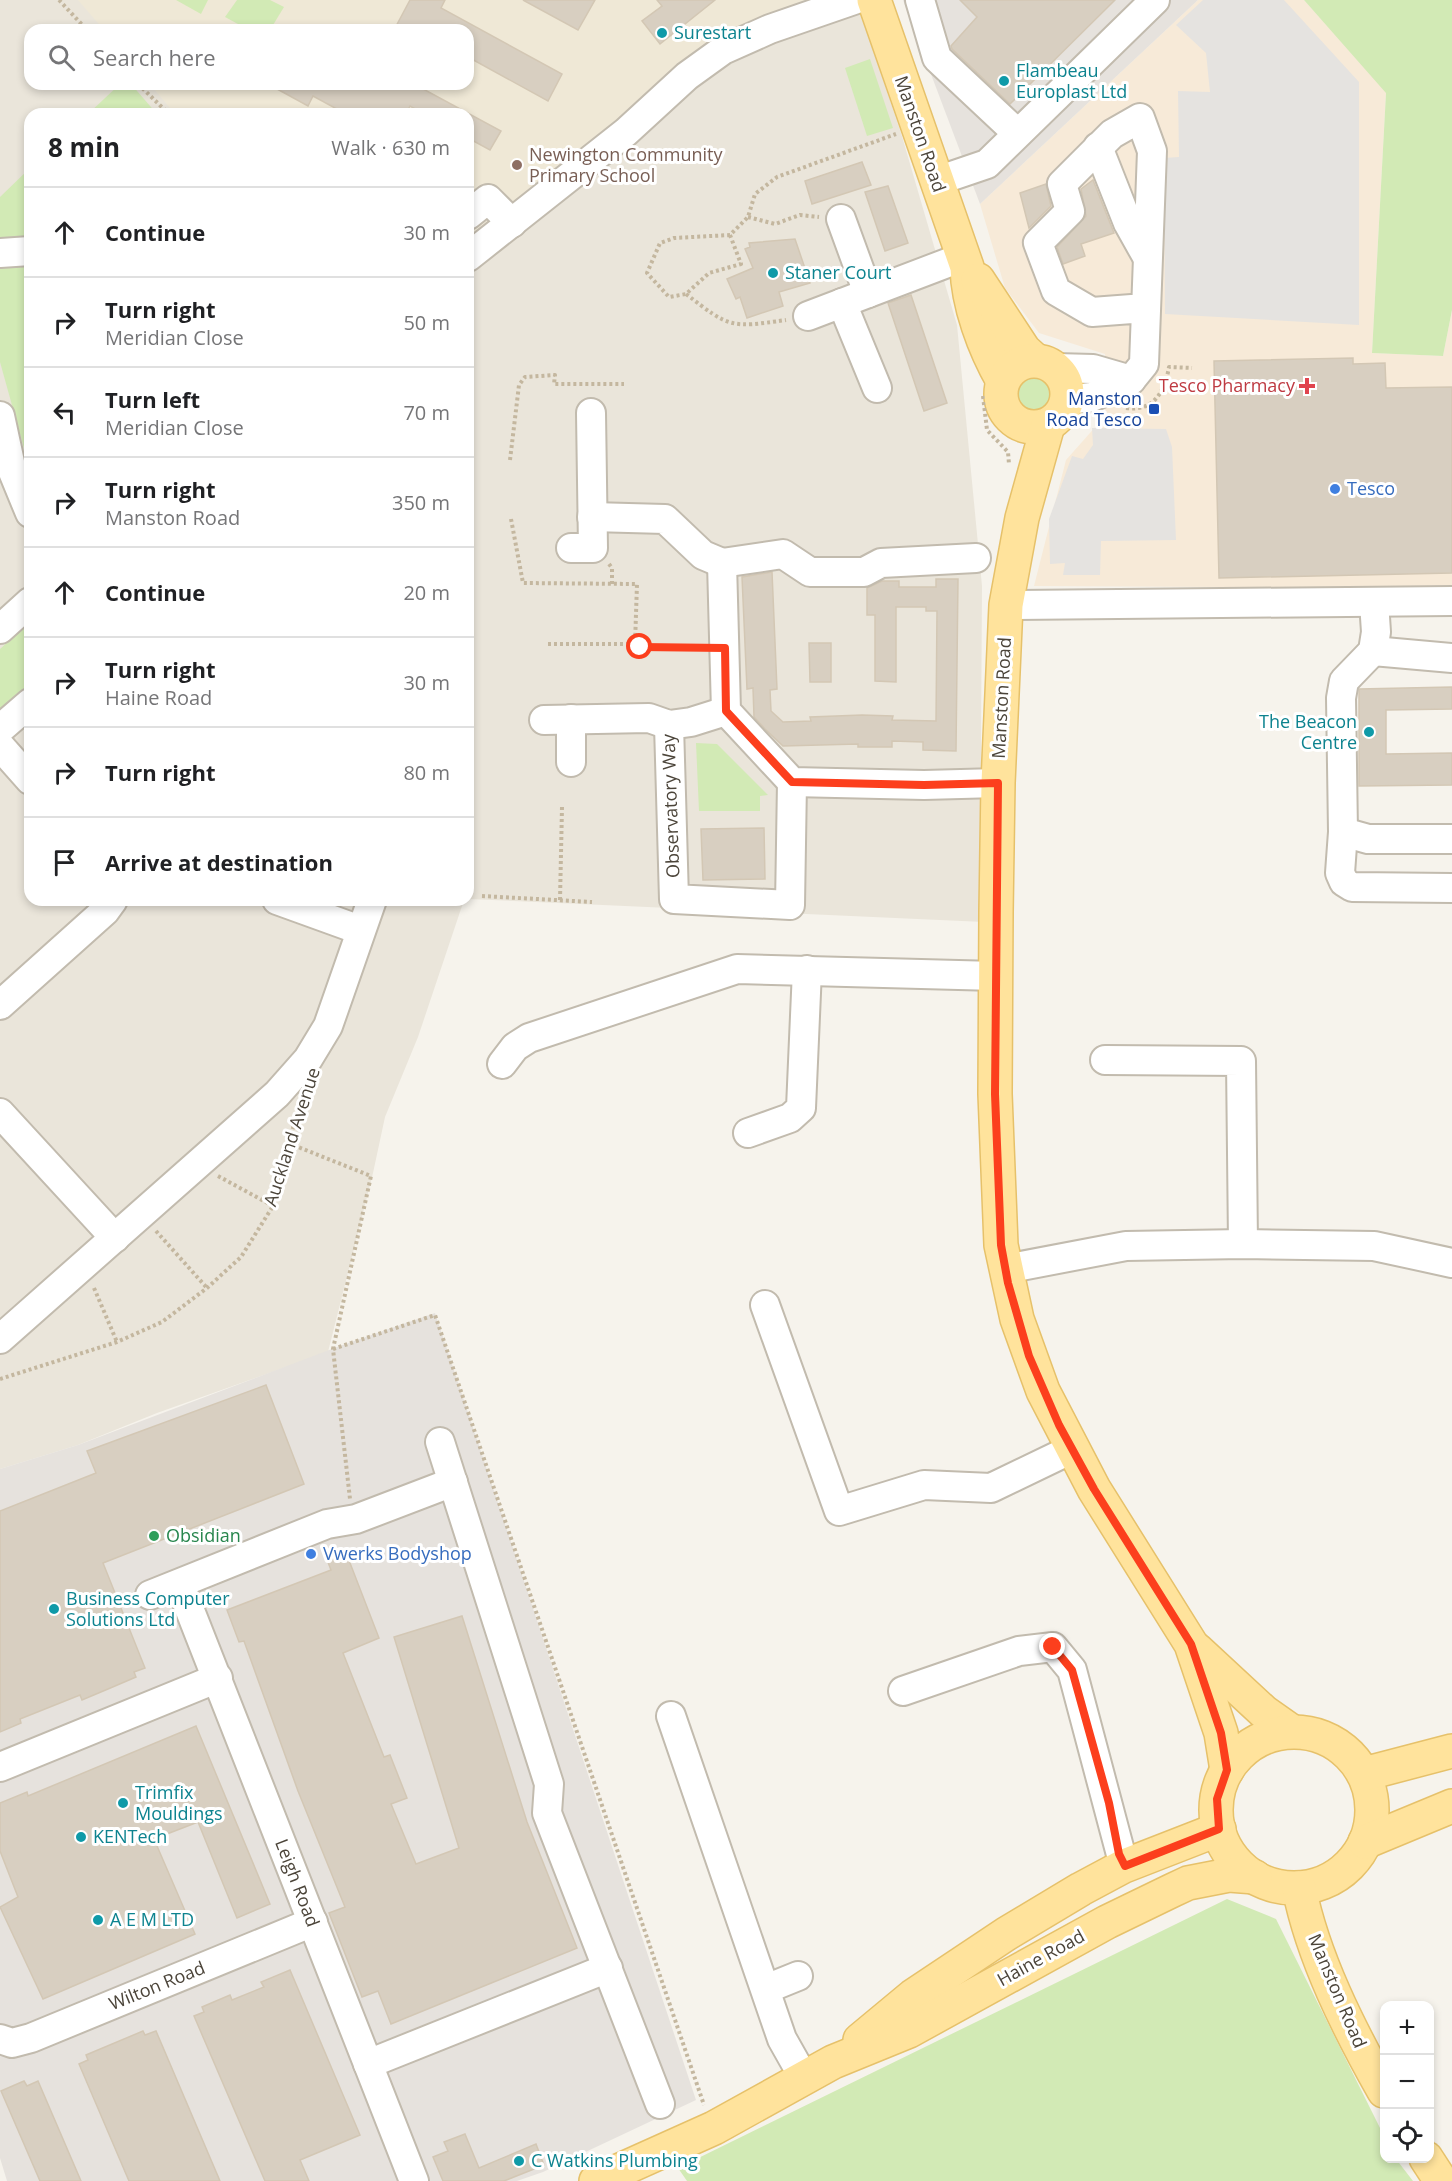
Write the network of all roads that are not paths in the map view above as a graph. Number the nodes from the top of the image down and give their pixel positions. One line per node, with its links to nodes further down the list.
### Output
1 (855, 0): 10 (street)
2 (874, 0): 7 (main road, Manston Road)
3 (920, 0): 5 (street)
4 (1155, 0): 5 (street)
5 (1017, 133): 7 (street)
6 (1098, 147): 14 (street); 14 (street); 18 (street)
7 (937, 181): 15 (main road, Manston Road)
8 (474, 210): 10 (street)
9 (841, 219): 16 (street)
10 (512, 223): 12 (street)
11 (24, 251): 13 (street)
12 (474, 252)
13 (0, 253)
14 (1146, 255): 18 (street)
15 (965, 262): 16 (street); 20 (main road, Manston Road); 22 (main road, Manston Road)
16 (868, 293): 17 (street)
17 (842, 303): 19 (street); 23 (street)
18 (1145, 308): 21 (street)
19 (808, 316)
20 (1045, 364): 21 (street); 22 (main road); 25 (main road, Manston Road)
21 (1131, 380): 25 (street)
22 (1003, 381): 27 (main road, Manston Road)
23 (877, 388)
24 (591, 413): 29 (street)
25 (1058, 413): 27 (main road); 35 (main road, Manston Road)
26 (0, 416): 28 (street)
27 (1015, 422): 35 (main road, Manston Road)
28 (24, 498)
29 (592, 517): 30 (street); 32 (street)
30 (572, 548)
31 (976, 558): 32 (street)
32 (722, 563): 41 (street)
33 (1452, 601): 34 (street)
34 (1374, 602): 35 (street); 38 (street)
35 (1006, 605): 48 (main road, Manston Road)
36 (24, 607): 37 (street)
37 (0, 629)
38 (1373, 651): 39 (street); 49 (street)
39 (1452, 658)
40 (24, 708): 43 (street)
41 (726, 711): 42 (street); 47 (street)
42 (669, 725): 45 (street); 47 (street, Observatory Way)
43 (0, 729)
44 (0, 746): 46 (street)
45 (571, 762)
46 (24, 773)
47 (792, 782): 48 (street)
48 (998, 783): 57 (main road, Manston Road)
49 (1343, 832): 50 (street); 51 (street)
50 (1452, 839)
51 (1452, 888)
52 (109, 906): 58 (street)
53 (294, 906): 55 (street)
54 (370, 906): 55 (street, Auckland Avenue)
55 (360, 930): 63 (street, Auckland Avenue)
56 (807, 970): 57 (street); 60 (street); 62 (street)
57 (996, 976): 66 (main road, Manston Road)
58 (0, 1005)
59 (1105, 1060): 64 (street)
60 (502, 1064)
61 (0, 1113): 63 (street)
62 (748, 1133)
63 (115, 1238): 68 (street, Auckland Avenue)
64 (1244, 1244): 65 (street); 66 (street)
65 (1452, 1263)
66 (1005, 1269): 70 (main road, Manston Road)
67 (765, 1305): 70 (street)
68 (0, 1339)
69 (440, 1442): 71 (street)
70 (1072, 1449): 74 (main road, Manston Road)
71 (453, 1482): 72 (street); 90 (street)
72 (180, 1585): 73 (street); 75 (street, Leigh Road)
73 (150, 1595)
74 (1191, 1644): 78 (main road, Manston Road); 81 (main road, Manston Road)
75 (218, 1678): 80 (street); 89 (street, Leigh Road)
76 (903, 1691): 86 (street)
77 (671, 1716): 92 (street)
78 (1291, 1731): 81 (main road); 82 (main road)
79 (1452, 1750): 82 (main road)
80 (0, 1767)
81 (1227, 1770): 84 (main road)
82 (1364, 1774): 85 (main road)
83 (1452, 1806): 85 (main road)
84 (1219, 1829): 86 (main road, Haine Road); 87 (main road)
85 (1365, 1842): 88 (main road)
86 (1125, 1866): 94 (main road, Haine Road)
87 (1255, 1877): 88 (main road); 94 (main road, Haine Road)
88 (1299, 1888): 97 (main road, Manston Road)
89 (313, 1922): 93 (street, Wilton Road); 95 (street, Leigh Road)
90 (608, 1968): 95 (street); 98 (street)
91 (798, 1976): 92 (street)
92 (766, 1989): 96 (street)
93 (0, 2039)
94 (833, 2062): 96 (main road, Haine Road)
95 (368, 2064): 101 (street, Leigh Road)
96 (804, 2078): 100 (main road, Haine Road)
97 (1380, 2083)
98 (660, 2104)
99 (1429, 2163): 102 (main road)
100 (599, 2180)
101 (414, 2181)
102 (1440, 2181)

